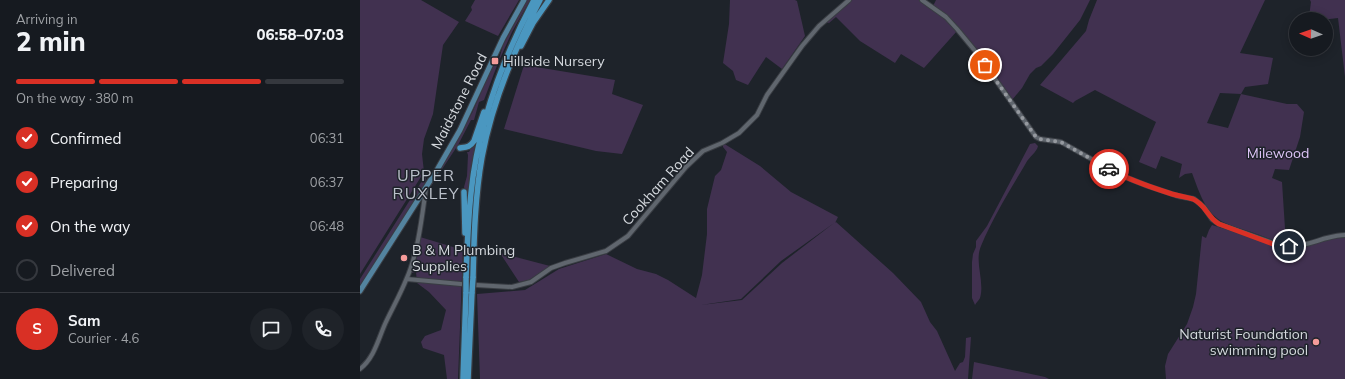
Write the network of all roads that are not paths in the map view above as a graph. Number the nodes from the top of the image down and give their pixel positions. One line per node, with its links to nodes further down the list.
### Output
1 (524, 0): 10 (main road, Maidstone Road)
2 (534, 0): 8 (highway)
3 (540, 0): 7 (highway)
4 (549, 0): 7 (highway)
5 (849, 0): 17 (street, Cookham Road)
6 (922, 0): 12 (street)
7 (508, 69): 14 (highway)
8 (499, 76): 9 (highway); 13 (highway)
9 (460, 148)
10 (426, 186): 15 (street); 18 (main road, Maidstone Road)
11 (464, 192): 13 (highway)
12 (1345, 235)
13 (467, 265): 14 (highway)
14 (469, 278): 19 (highway, bridge)
15 (407, 280): 16 (street); 20 (street)
16 (461, 284)
17 (476, 285)
18 (360, 291)
19 (469, 292): 21 (highway); 22 (highway)
20 (360, 368)
21 (463, 379)
22 (468, 379)

